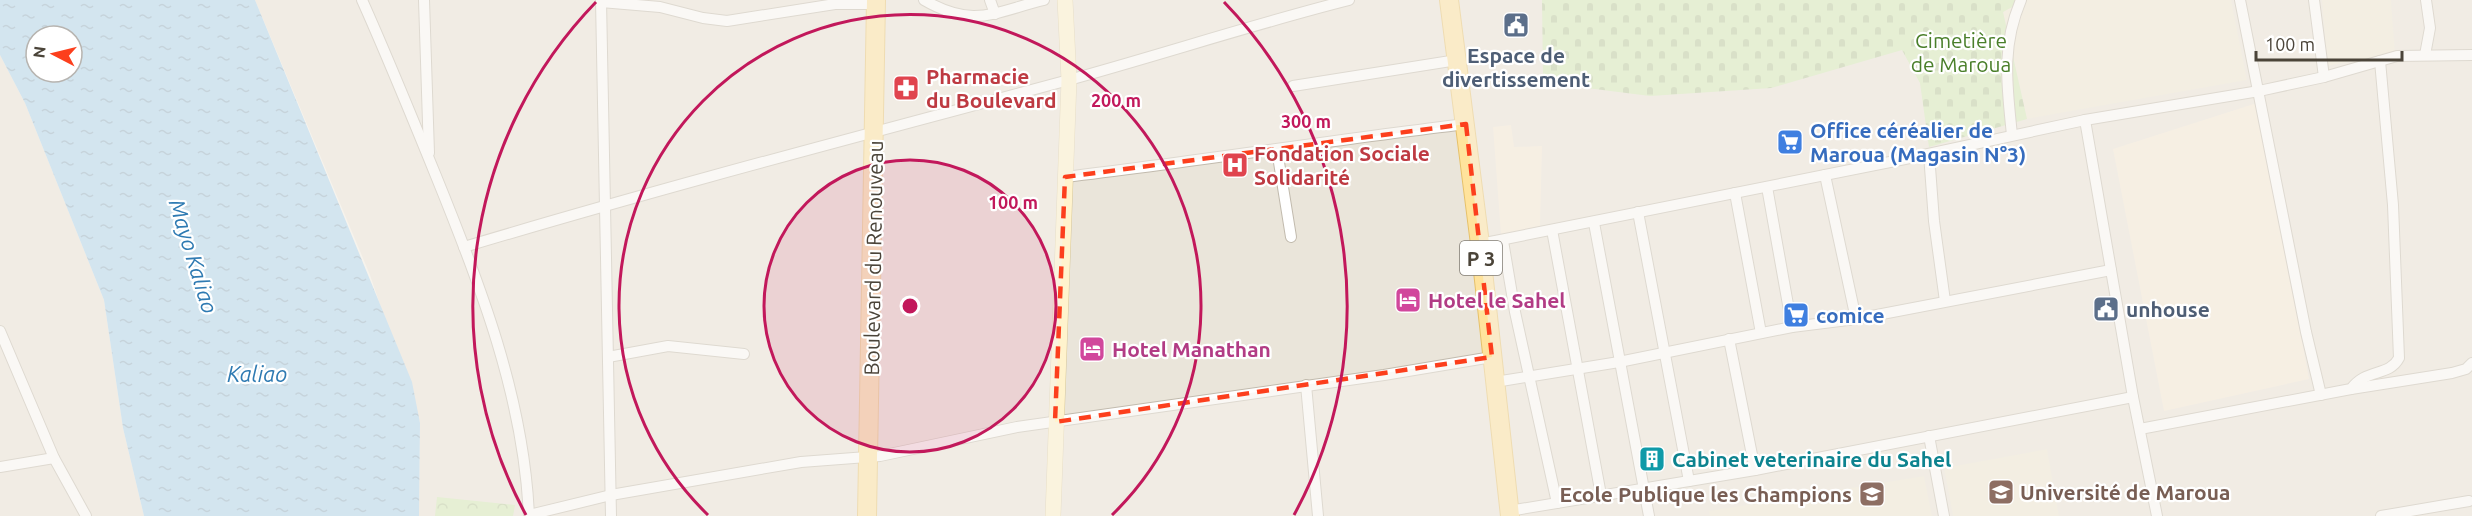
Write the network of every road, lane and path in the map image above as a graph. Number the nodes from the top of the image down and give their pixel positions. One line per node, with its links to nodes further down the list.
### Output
1 (362, 0): 30 (street)
2 (424, 0): 30 (street)
3 (924, 0): 15 (street)
4 (990, 0): 15 (street)
5 (1044, 0): 15 (street)
6 (1065, 0): 21 (main road)
7 (1349, 0): 21 (street)
8 (1449, 0): 18 (main road, P 3)
9 (2021, 0): 27 (street)
10 (2240, 0): 23 (street)
11 (2314, 0): 20 (street)
12 (2426, 0): 16 (street)
13 (601, 1): 14 (street); 35 (street)
14 (880, 1): 26 (main road, Boulevard du Renouveau)
15 (995, 14)
16 (2425, 55): 17 (street); 19 (street)
17 (2472, 55)
18 (1457, 60): 22 (street); 25 (main road, P 3)
19 (2380, 61): 20 (street); 60 (street)
20 (2324, 77): 23 (street)
21 (1069, 80): 26 (street); 32 (main road)
22 (1293, 86)
23 (2259, 91): 24 (street); 61 (street)
24 (2085, 120): 27 (street); 43 (street)
25 (1466, 124): 28 (street); 41 (main road, P 3)
26 (879, 130): 35 (street); 66 (main road, Boulevard du Renouveau)
27 (2012, 135): 29 (street)
28 (1277, 150): 32 (street); 39 (street)
29 (1929, 154): 31 (street); 44 (street)
30 (430, 162): 42 (street)
31 (1825, 175): 33 (street); 45 (street)
32 (1065, 177): 63 (main road)
33 (1767, 187): 34 (street); 46 (street)
34 (1735, 193): 36 (street); 48 (street)
35 (605, 205): 42 (street); 52 (street)
36 (1638, 212): 37 (street); 50 (street)
37 (1594, 223): 38 (street); 54 (street)
38 (1552, 230): 40 (street); 56 (street)
39 (1291, 237)
40 (1503, 241): 41 (street); 57 (street)
41 (1480, 244): 53 (main road, P 3)
42 (464, 247): 77 (street)
43 (2110, 270): 44 (street); 62 (street)
44 (1945, 301): 45 (street)
45 (1856, 319): 46 (street)
46 (1792, 327): 48 (street)
47 (0, 331): 67 (street)
48 (1761, 333): 49 (street)
49 (1729, 339): 50 (street); 69 (street)
50 (1663, 353): 54 (street); 70 (street)
51 (744, 354): 52 (street)
52 (608, 357): 72 (street)
53 (1492, 357): 58 (main road, P 3); 59 (street)
54 (1619, 362): 56 (street); 71 (street)
55 (2472, 363): 60 (street)
56 (1577, 369): 57 (street); 73 (street)
57 (1531, 377): 58 (street); 75 (street)
58 (1495, 382): 76 (main road, P 3)
59 (1306, 385): 63 (street); 83 (street)
60 (2351, 389): 61 (street)
61 (2321, 395): 64 (street)
62 (2133, 398): 64 (street); 65 (street)
63 (1055, 422): 66 (street); 82 (main road)
64 (2140, 429): 86 (street)
65 (1929, 436): 69 (street); 85 (street)
66 (874, 457): 72 (street); 80 (main road, Boulevard du Renouveau); 81 (main road, Boulevard du Renouveau)
67 (54, 458): 68 (street); 78 (street)
68 (0, 467)
69 (1755, 470): 70 (street)
70 (1689, 481): 71 (street)
71 (1643, 488): 73 (street); 84 (street)
72 (611, 495): 77 (street); 79 (street)
73 (1601, 495): 75 (street)
74 (2469, 501): 87 (street)
75 (1557, 503): 76 (street)
76 (1510, 513)
77 (529, 515)
78 (86, 516)
79 (611, 516)
80 (867, 516)
81 (879, 516)
82 (1053, 516)
83 (1318, 516)
84 (1649, 516)
85 (1944, 516)
86 (2157, 516)
87 (2381, 516)

